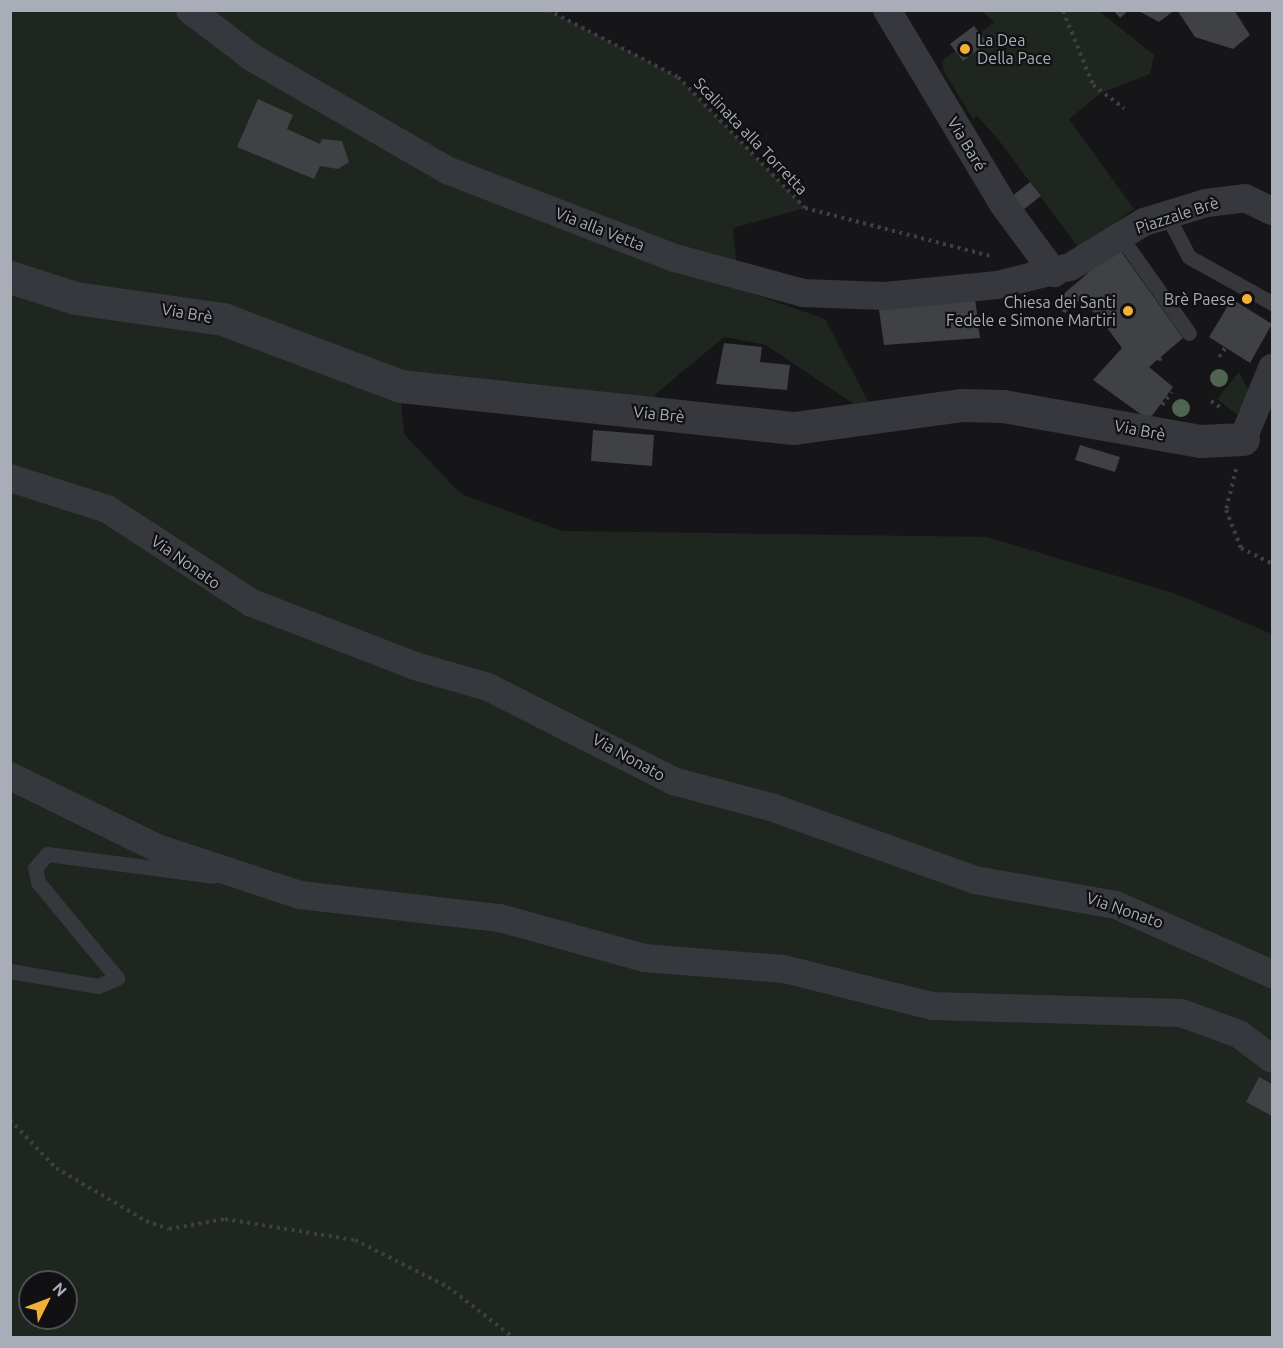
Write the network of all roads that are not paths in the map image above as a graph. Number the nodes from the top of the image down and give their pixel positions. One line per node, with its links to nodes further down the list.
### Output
1 (190, 10): 6 (street, Via alla Vetta)
2 (887, 10): 6 (street, Via Baré)
3 (1272, 209): 4 (street, Piazzale Brè)
4 (1167, 215): 5 (street, Piazzale Brè); 8 (lane)
5 (1120, 236): 6 (street, Piazzale Brè); 9 (lane)
6 (1054, 273)
7 (10, 277): 11 (street, Via Brè)
8 (1272, 303)
9 (1189, 333)
10 (1272, 368): 11 (street)
11 (1255, 435)
12 (10, 478): 16 (street, Via Nonato)
13 (10, 776): 14 (street)
14 (231, 876): 15 (lane); 17 (street)
15 (10, 971)
16 (1272, 974)
17 (1272, 1059)

